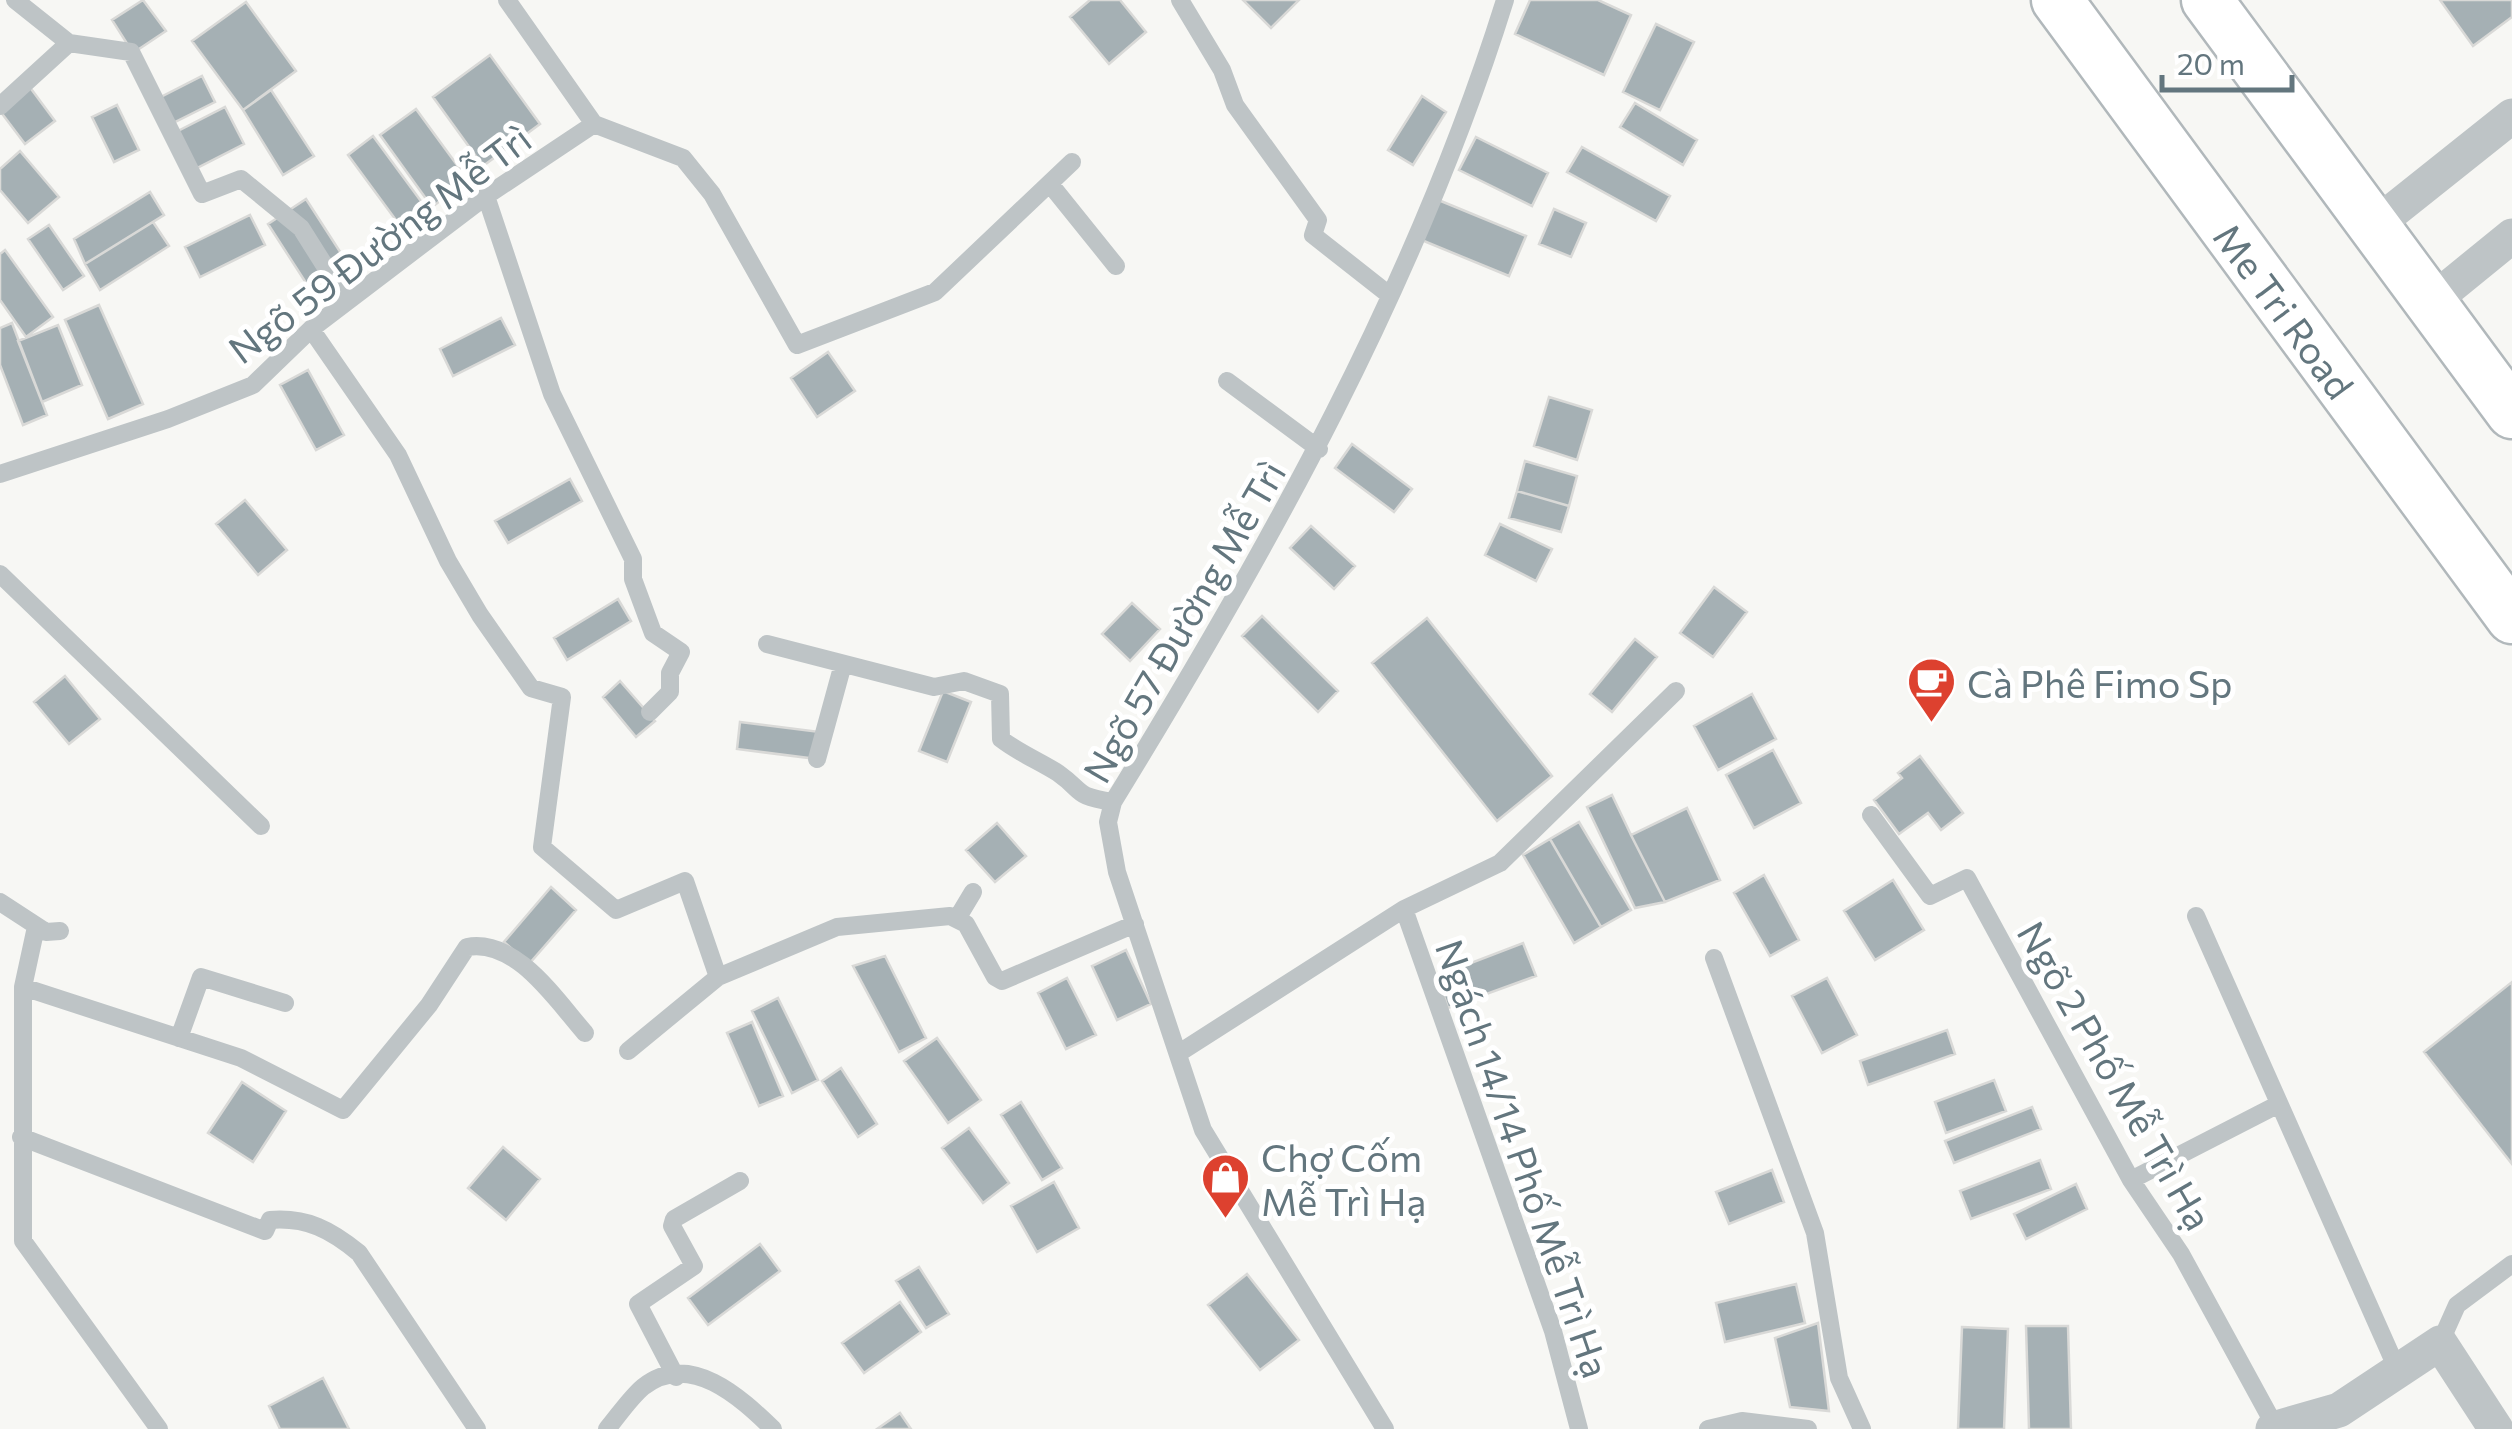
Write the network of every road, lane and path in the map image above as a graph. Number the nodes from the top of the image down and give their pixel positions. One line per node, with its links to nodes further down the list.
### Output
1 (15, 0): 7 (lane)
2 (507, 0): 10 (lane)
3 (1180, 0): 17 (lane)
4 (1505, 0): 17 (lane, Ngõ 57 Đường Mễ Trì)
5 (2057, 0): 26 (main road, Me Tri Road)
6 (2207, 0): 14 (main road)
7 (69, 43): 8 (lane); 18 (lane)
8 (0, 106)
9 (2512, 116): 14 (street)
10 (594, 124): 12 (lane); 13 (lane, Ngõ 59 Đường Mễ Trì)
11 (1072, 162): 12 (lane)
12 (1050, 184): 16 (lane)
13 (486, 196): 18 (lane, Ngõ 59 Đường Mễ Trì); 30 (lane)
14 (2374, 226): 19 (main road)
15 (2512, 236): 19 (street)
16 (1116, 266)
17 (1388, 294): 23 (lane, Ngõ 57 Đường Mễ Trì)
18 (347, 302): 20 (lane, Ngõ 59 Đường Mễ Trì)
19 (2430, 302): 22 (main road)
20 (310, 329): 24 (lane, Ngõ 59 Đường Mễ Trì); 44 (lane)
21 (1227, 382): 23 (lane)
22 (2512, 413)
23 (1319, 449): 32 (lane, Ngõ 57 Đường Mễ Trì)
24 (0, 474)
25 (0, 574): 34 (lane)
26 (2512, 618)
27 (767, 644): 28 (lane)
28 (843, 664): 31 (lane); 32 (lane)
29 (1676, 691): 37 (lane)
30 (650, 712)
31 (817, 759)
32 (1114, 802): 40 (lane, Ngõ 57 Đường Mễ Trì)
33 (1871, 815): 53 (lane, Ngõ 2 Phố Mễ Trì Hạ)
34 (261, 826)
35 (973, 892): 39 (lane)
36 (0, 902): 41 (lane)
37 (1404, 909): 50 (lane); 64 (lane, Ngách 14/14 Phố Mễ Trì Hạ)
38 (2196, 916): 51 (lane)
39 (958, 917): 40 (lane); 44 (lane)
40 (1134, 924): 50 (lane, Ngõ 57 Đường Mễ Trì)
41 (36, 927): 42 (lane); 45 (lane)
42 (60, 932)
43 (1714, 958): 67 (lane)
44 (718, 977): 49 (lane)
45 (23, 987): 48 (lane); 52 (lane)
46 (285, 1004): 48 (lane)
47 (584, 1033): 48 (lane)
48 (179, 1038)
49 (628, 1051)
50 (1179, 1053): 63 (lane, Ngõ 57 Đường Mễ Trì)
51 (2279, 1104): 53 (lane); 57 (lane)
52 (21, 1137): 59 (lane); 60 (lane)
53 (2131, 1180): 68 (lane, Ngõ 2 Phố Mễ Trì Hạ)
54 (740, 1182): 58 (lane)
55 (2512, 1264): 56 (lane)
56 (2440, 1343): 57 (street); 69 (street)
57 (2398, 1371): 68 (street)
58 (676, 1377): 61 (lane); 62 (lane)
59 (159, 1429)
60 (476, 1429)
61 (607, 1429)
62 (772, 1429)
63 (1385, 1429)
64 (1579, 1429)
65 (1708, 1429): 66 (lane)
66 (1808, 1429)
67 (1862, 1429)
68 (2274, 1429)
69 (2496, 1429)

